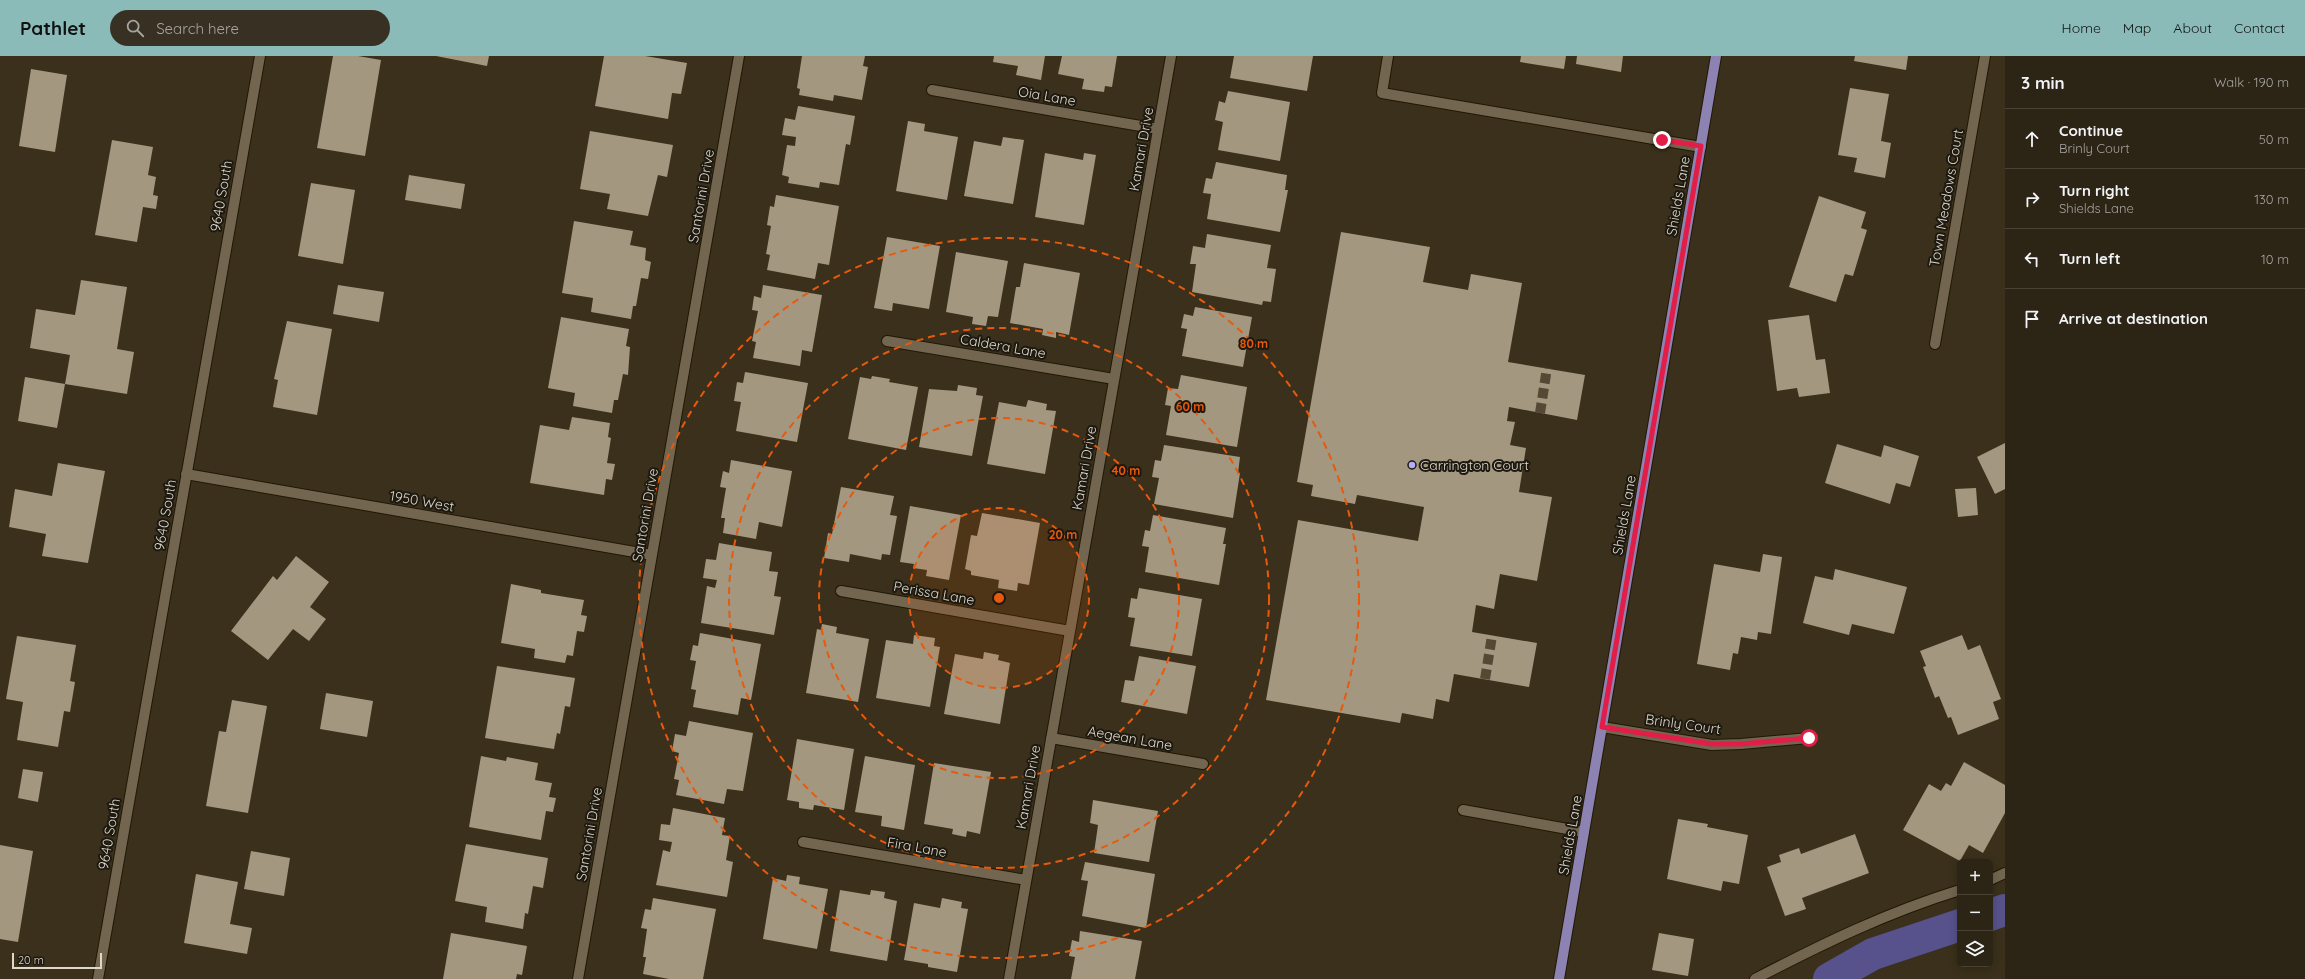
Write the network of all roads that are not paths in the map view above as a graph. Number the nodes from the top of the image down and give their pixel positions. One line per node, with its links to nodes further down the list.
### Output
1 (260, 56): 13 (street, 9640 South)
2 (739, 56): 14 (street, Santorini Drive)
3 (1171, 56): 8 (street, Kamari Drive)
4 (1388, 56): 9 (street)
5 (1716, 56): 9 (main road, Shields Lane)
6 (1985, 56): 11 (street, Town Meadows Court)
7 (932, 90): 8 (street, Oia Lane)
8 (1158, 129): 12 (street, Kamari Drive)
9 (1701, 146): 17 (main road, Shields Lane)
10 (887, 341): 12 (street, Caldera Lane)
11 (1935, 344)
12 (1114, 379): 16 (street, Kamari Drive)
13 (186, 474): 14 (street, 1950 West); 28 (street, 9640 South)
14 (652, 555): 29 (street, Santorini Drive)
15 (841, 591): 16 (street, Perissa Lane)
16 (1070, 631): 18 (street, Kamari Drive)
17 (1602, 727): 19 (street, Brinly Court); 22 (main road, Shields Lane)
18 (1051, 738): 20 (street, Aegean Lane); 26 (street, Kamari Drive)
19 (1809, 738)
20 (1203, 764)
21 (1463, 810): 22 (street)
22 (1584, 832): 31 (main road, Shields Lane)
23 (803, 842): 26 (street, Fira Lane)
24 (2005, 873): 25 (street)
25 (1993, 879)
26 (1026, 880): 30 (street, Kamari Drive)
27 (1957, 891): 32 (street)
28 (98, 979)
29 (578, 979)
30 (1009, 979)
31 (1560, 979)
32 (1755, 979)

